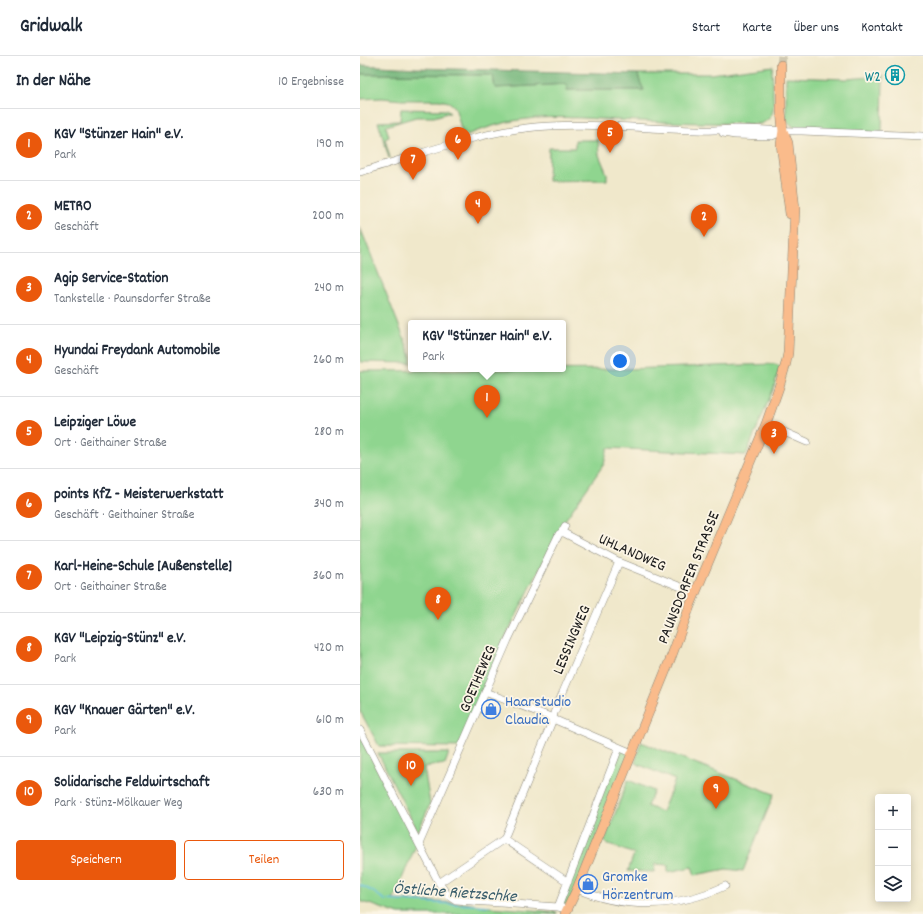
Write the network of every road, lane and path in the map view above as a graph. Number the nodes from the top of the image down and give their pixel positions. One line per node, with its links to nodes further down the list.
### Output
1 (782, 65): 2 (main road, PAUNSDORFER STRASSE)
2 (783, 131): 3 (street); 4 (street); 5 (main road, PAUNSDORFER STRASSE)
3 (923, 136)
4 (360, 172)
5 (766, 424): 6 (street); 10 (main road, PAUNSDORFER STRASSE)
6 (807, 442)
7 (565, 526): 8 (street, GOETHEWEG)
8 (561, 533): 9 (street, UHLANDWEG); 11 (street, GOETHEWEG)
9 (619, 562): 10 (street, UHLANDWEG); 12 (street, LESSINGWEG)
10 (696, 593): 15 (main road, PAUNSDORFER STRASSE)
11 (485, 692): 12 (street); 17 (street, GOETHEWEG)
12 (554, 719): 14 (street); 16 (street, LESSINGWEG)
13 (360, 730): 17 (street)
14 (619, 748): 15 (street); 18 (street)
15 (632, 753): 21 (main road, PAUNSDORFER STRASSE)
16 (504, 839): 18 (street); 19 (street)
17 (419, 844): 19 (street)
18 (568, 882): 22 (street)
19 (439, 883): 22 (street)
20 (725, 886): 21 (street)
21 (577, 889): 22 (main road, PAUNSDORFER STRASSE)
22 (564, 910)

